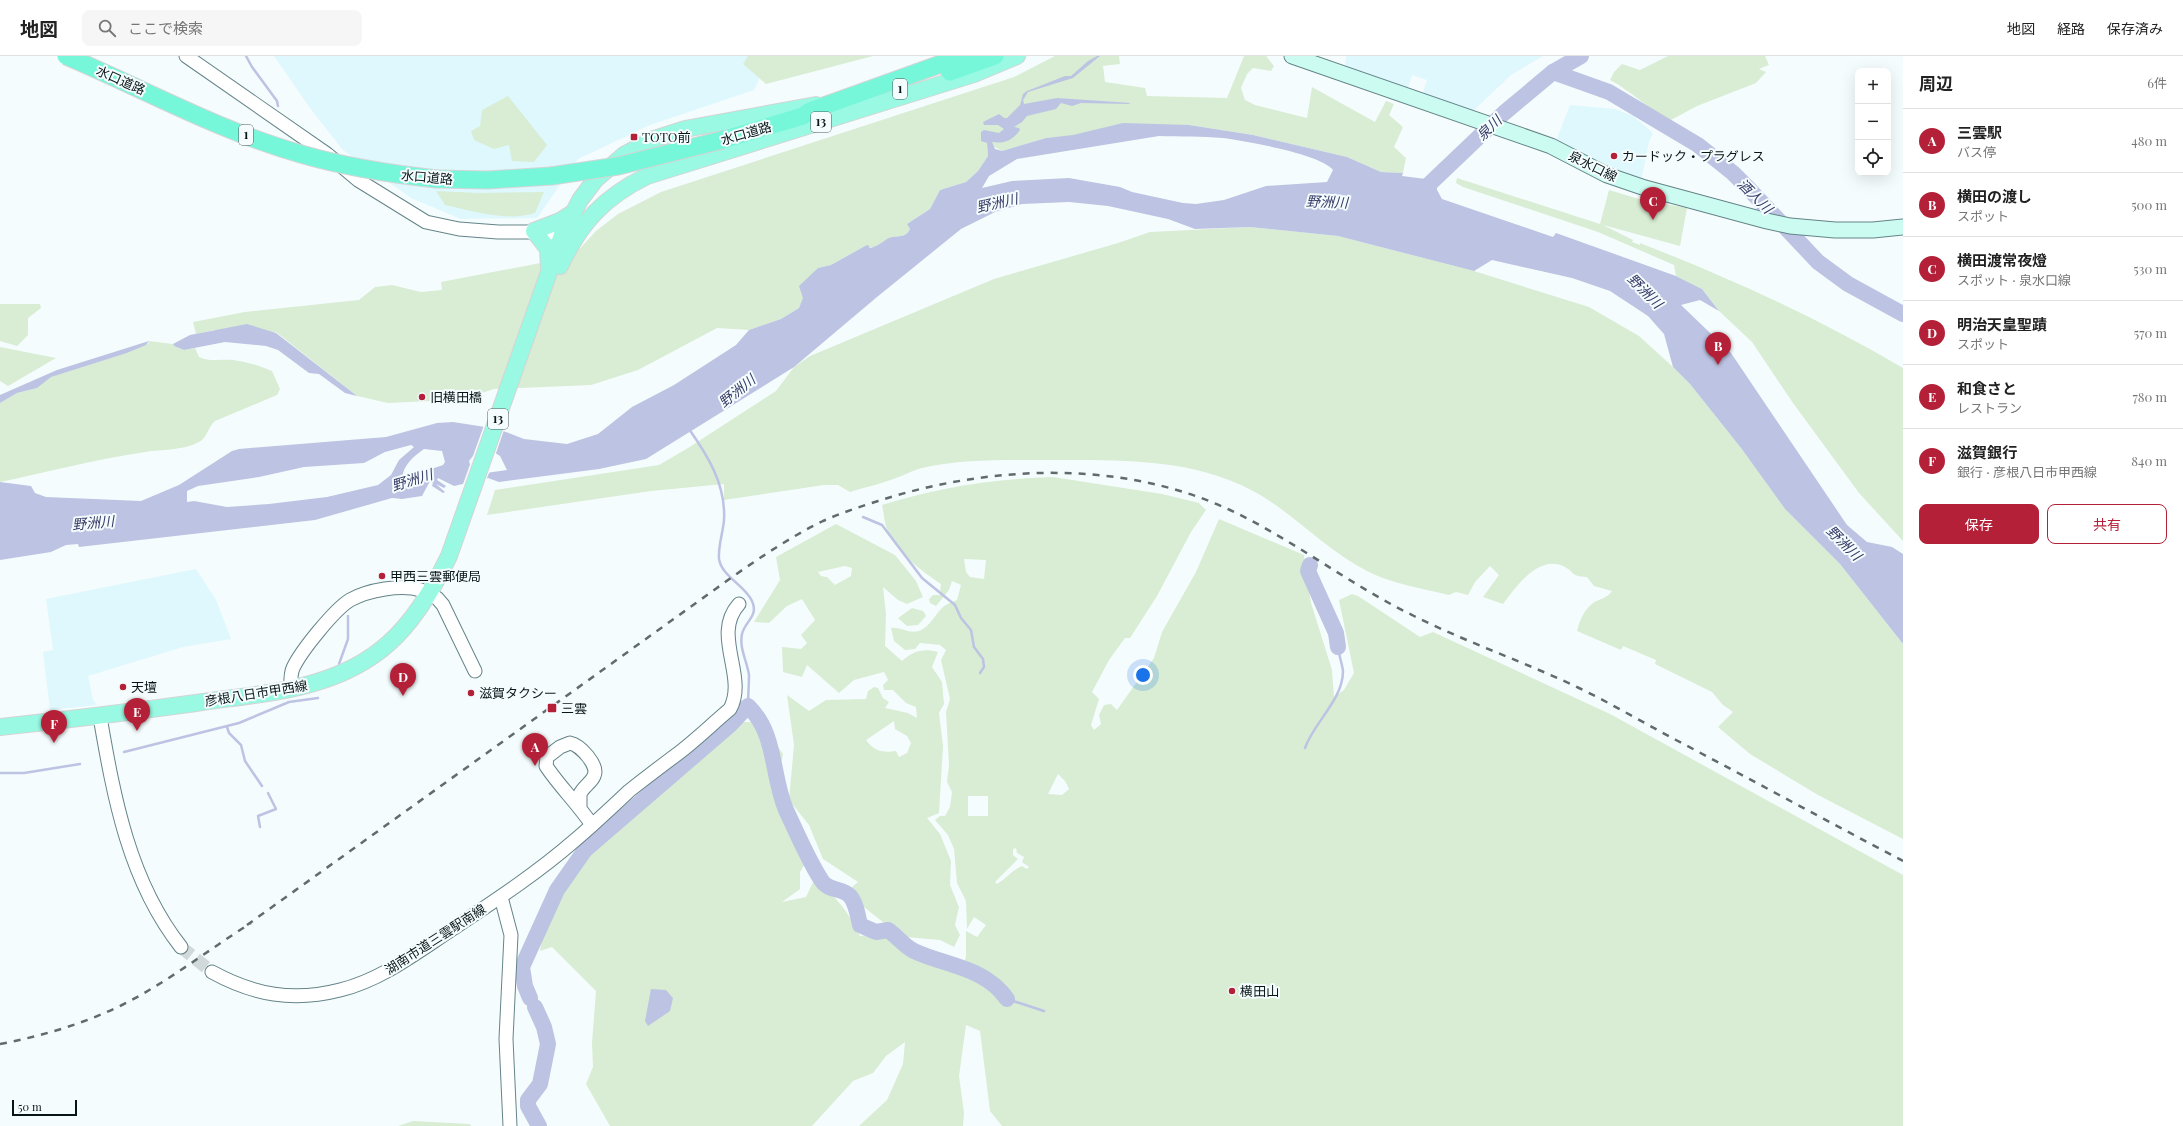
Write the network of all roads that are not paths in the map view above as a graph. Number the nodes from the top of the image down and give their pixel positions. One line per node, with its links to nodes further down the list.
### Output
1 (66, 56): 8 (highway, 水口道路 / 1, bridge)
2 (186, 56): 12 (street)
3 (963, 56): 7 (highway, 水口道路 / 1)
4 (995, 56): 8 (highway, 水口道路 / 1)
5 (1017, 56): 10 (main road, 彦根八日市甲西線 / 13)
6 (1292, 56): 11 (main road, 泉水口線)
7 (867, 91): 8 (highway, 水口道路 / 1); 9 (main road, 彦根八日市甲西線 / 13)
8 (803, 116)
9 (573, 213): 12 (main road); 13 (main road, 彦根八日市甲西線 / 13)
10 (590, 216): 13 (main road, 13); 14 (main road, 彦根八日市甲西線 / 13)
11 (1903, 227)
12 (534, 231): 13 (street); 14 (main road)
13 (562, 235): 14 (main road, 彦根八日市甲西線 / 13)
14 (557, 255): 15 (main road, 彦根八日市甲西線 / 13); 15 (main road, 彦根八日市甲西線 / 13)
15 (540, 301): 20 (main road, 彦根八日市甲西線 / 13)
16 (421, 590): 20 (street)
17 (437, 598): 19 (street)
18 (739, 604): 26 (street, 湖南市道三雲駅南線)
19 (475, 671)
20 (291, 689): 21 (main road, 彦根八日市甲西線 / 13)
21 (100, 717): 22 (main road, 彦根八日市甲西線 / 13); 28 (street)
22 (0, 727)
23 (557, 781): 24 (street); 24 (street); 25 (street)
24 (583, 788): 25 (street)
25 (580, 807): 26 (street)
26 (592, 825): 27 (street, 湖南市道三雲駅南線)
27 (501, 897): 29 (street, 湖南市道三雲駅南線); 30 (street)
28 (181, 947)
29 (212, 972)
30 (510, 1126)

